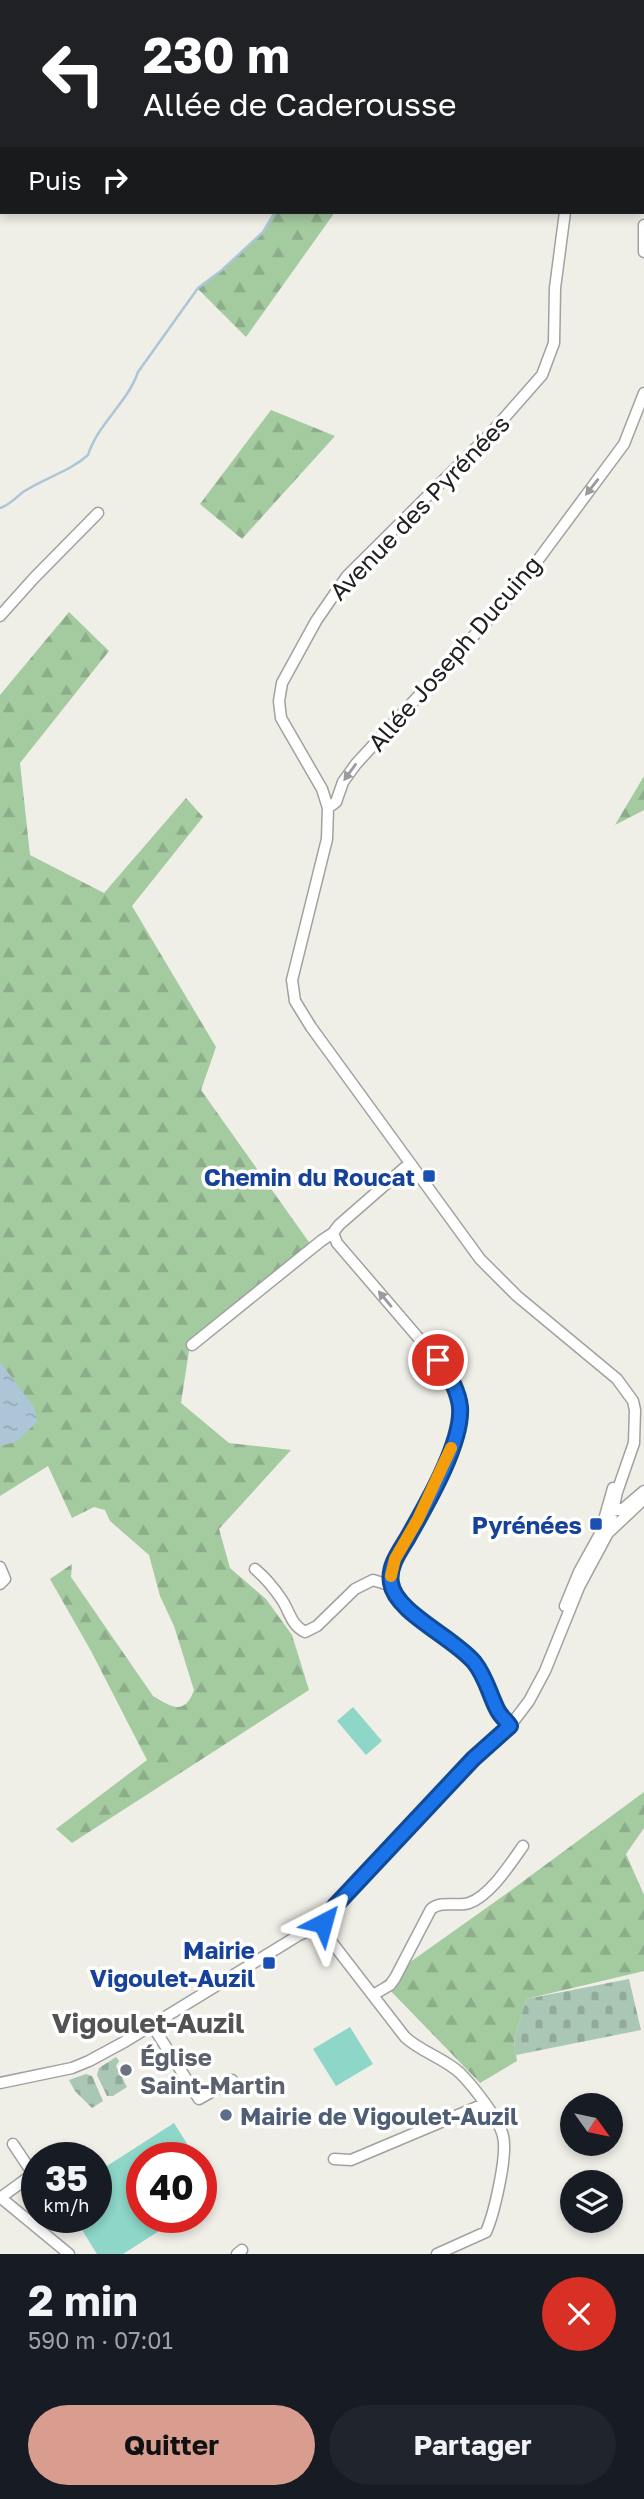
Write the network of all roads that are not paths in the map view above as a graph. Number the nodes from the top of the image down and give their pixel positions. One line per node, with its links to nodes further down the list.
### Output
1 (565, 214): 7 (street, Avenue des Pyrénées)
2 (644, 225): 3 (street)
3 (644, 252)
4 (644, 393): 7 (street, Allée Joseph Ducuing, one-way to 7)
5 (98, 513): 6 (street)
6 (0, 616)
7 (328, 808): 8 (street, Avenue des Pyrénées)
8 (410, 1163): 9 (street); 11 (street, Avenue des Pyrénées)
9 (334, 1233): 10 (street); 22 (street, one-way to 9)
10 (192, 1345)
11 (630, 1457): 13 (street, Avenue des Pyrénées); 16 (street, Avenue des Pyrénées)
12 (644, 1491): 15 (street)
13 (617, 1492): 15 (street); 16 (street, Avenue des Pyrénées)
14 (644, 1499): 17 (street)
15 (633, 1501): 16 (street)
16 (609, 1515): 17 (street); 18 (street, Avenue des Pyrénées); 23 (street, Avenue des Pyrénées)
17 (623, 1520): 18 (street)
18 (608, 1533): 23 (street, Avenue des Pyrénées)
19 (0, 1567): 21 (street)
20 (255, 1569): 22 (street)
21 (0, 1584)
22 (392, 1586): 24 (street)
23 (561, 1630): 24 (street, Avenue des Pyrénées)
24 (508, 1723): 26 (street, Avenue des Pyrénées)
25 (523, 1846): 27 (street)
26 (318, 1923): 27 (street); 28 (street)
27 (373, 1995): 31 (street)
28 (152, 2025): 29 (street); 30 (street)
29 (232, 2080)
30 (0, 2083)
31 (484, 2104): 33 (street); 36 (street)
32 (12, 2144): 34 (street)
33 (334, 2159)
34 (0, 2198): 35 (street)
35 (69, 2254)
36 (436, 2254)

